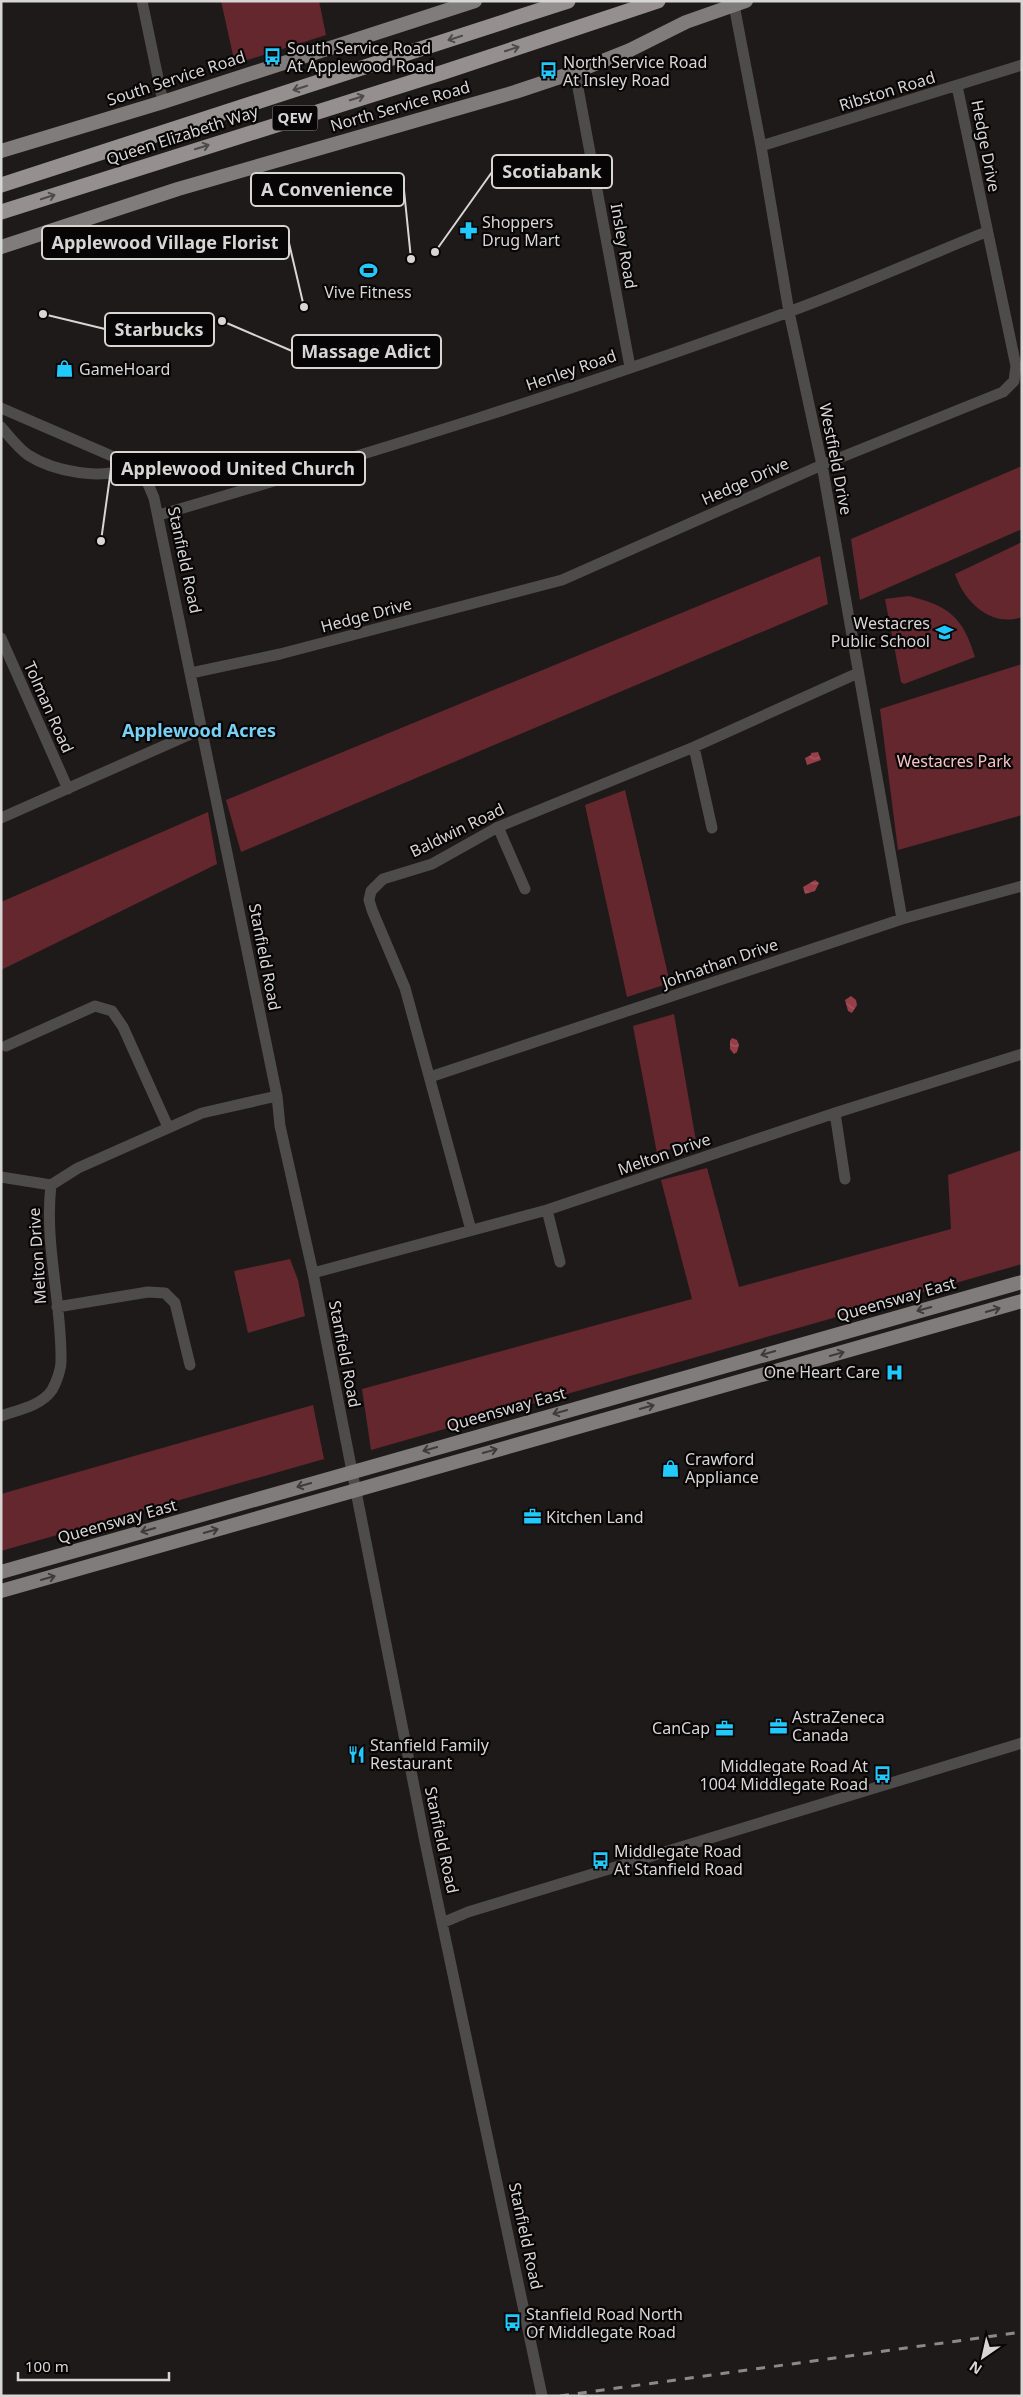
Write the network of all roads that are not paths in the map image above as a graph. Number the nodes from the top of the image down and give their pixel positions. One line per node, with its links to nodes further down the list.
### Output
1 (142, 1): 9 (street)
2 (475, 1): 9 (main road, South Service Road)
3 (568, 1): 12 (highway, Queen Elizabeth Way / QEW, one-way to 12)
4 (658, 1): 13 (highway, Queen Elizabeth Way / QEW, one-way to 4)
5 (740, 3): 7 (main road, North Service Road); 10 (street, Westfield Drive)
6 (1022, 65): 8 (street, Ribston Road)
7 (575, 72): 15 (main road, North Service Road); 17 (street, Insley Road)
8 (957, 86): 10 (street, Ribston Road); 14 (street, Hedge Drive)
9 (164, 102): 11 (main road, South Service Road)
10 (761, 146): 16 (street, Westfield Drive)
11 (1, 151)
12 (1, 185)
13 (1, 212)
14 (986, 232): 16 (street, Henley Road); 20 (street, Hedge Drive)
15 (1, 247)
16 (789, 312): 17 (street, Henley Road); 20 (street, Westfield Drive)
17 (630, 367): 22 (street, Henley Road)
18 (1, 409): 21 (street, Stanfield Road)
19 (1, 427): 21 (street)
20 (822, 465): 25 (street, Hedge Drive); 26 (street, Westfield Drive)
21 (131, 466): 22 (street, Stanfield Road)
22 (159, 515): 25 (street, Stanfield Road)
23 (1, 638): 24 (street, Tolman Road)
24 (4, 652): 29 (street, Tolman Road)
25 (192, 673): 27 (street, Stanfield Road)
26 (858, 673): 28 (street, Baldwin Road); 35 (street, Westfield Drive)
27 (202, 729): 29 (street); 39 (street, Stanfield Road)
28 (694, 747): 31 (street, Baldwin Road); 32 (street)
29 (68, 789): 30 (street)
30 (1, 818)
31 (498, 826): 34 (street); 38 (street, Baldwin Road)
32 (712, 828)
33 (1022, 886): 35 (street, Johnathan Drive)
34 (525, 889)
35 (902, 919): 38 (street, Johnathan Drive)
36 (6, 1046): 41 (street)
37 (1022, 1054): 40 (street, Melton Drive)
38 (430, 1077): 46 (street, Baldwin Road)
39 (277, 1096): 41 (street, Melton Drive); 48 (street, Stanfield Road)
40 (835, 1113): 43 (street); 45 (street, Melton Drive)
41 (168, 1127): 44 (street, Melton Drive)
42 (1, 1177): 44 (street)
43 (846, 1179)
44 (51, 1185): 51 (street, Melton Drive)
45 (547, 1210): 46 (street, Melton Drive); 47 (street)
46 (471, 1230): 48 (street, Melton Drive)
47 (560, 1262)
48 (312, 1273): 54 (street, Stanfield Road)
49 (1022, 1282): 54 (main road, Queensway East, one-way to 54)
50 (1022, 1301): 55 (main road, one-way to 50)
51 (57, 1307): 52 (street); 53 (street, Melton Drive)
52 (190, 1365)
53 (1, 1416)
54 (351, 1471): 55 (street, Stanfield Road); 56 (main road, Queensway East, one-way to 56)
55 (354, 1490): 57 (main road, one-way to 55); 59 (street, Stanfield Road)
56 (1, 1572)
57 (1, 1591)
58 (1022, 1743): 59 (street)
59 (442, 1923): 60 (street, Stanfield Road)
60 (542, 2396)

